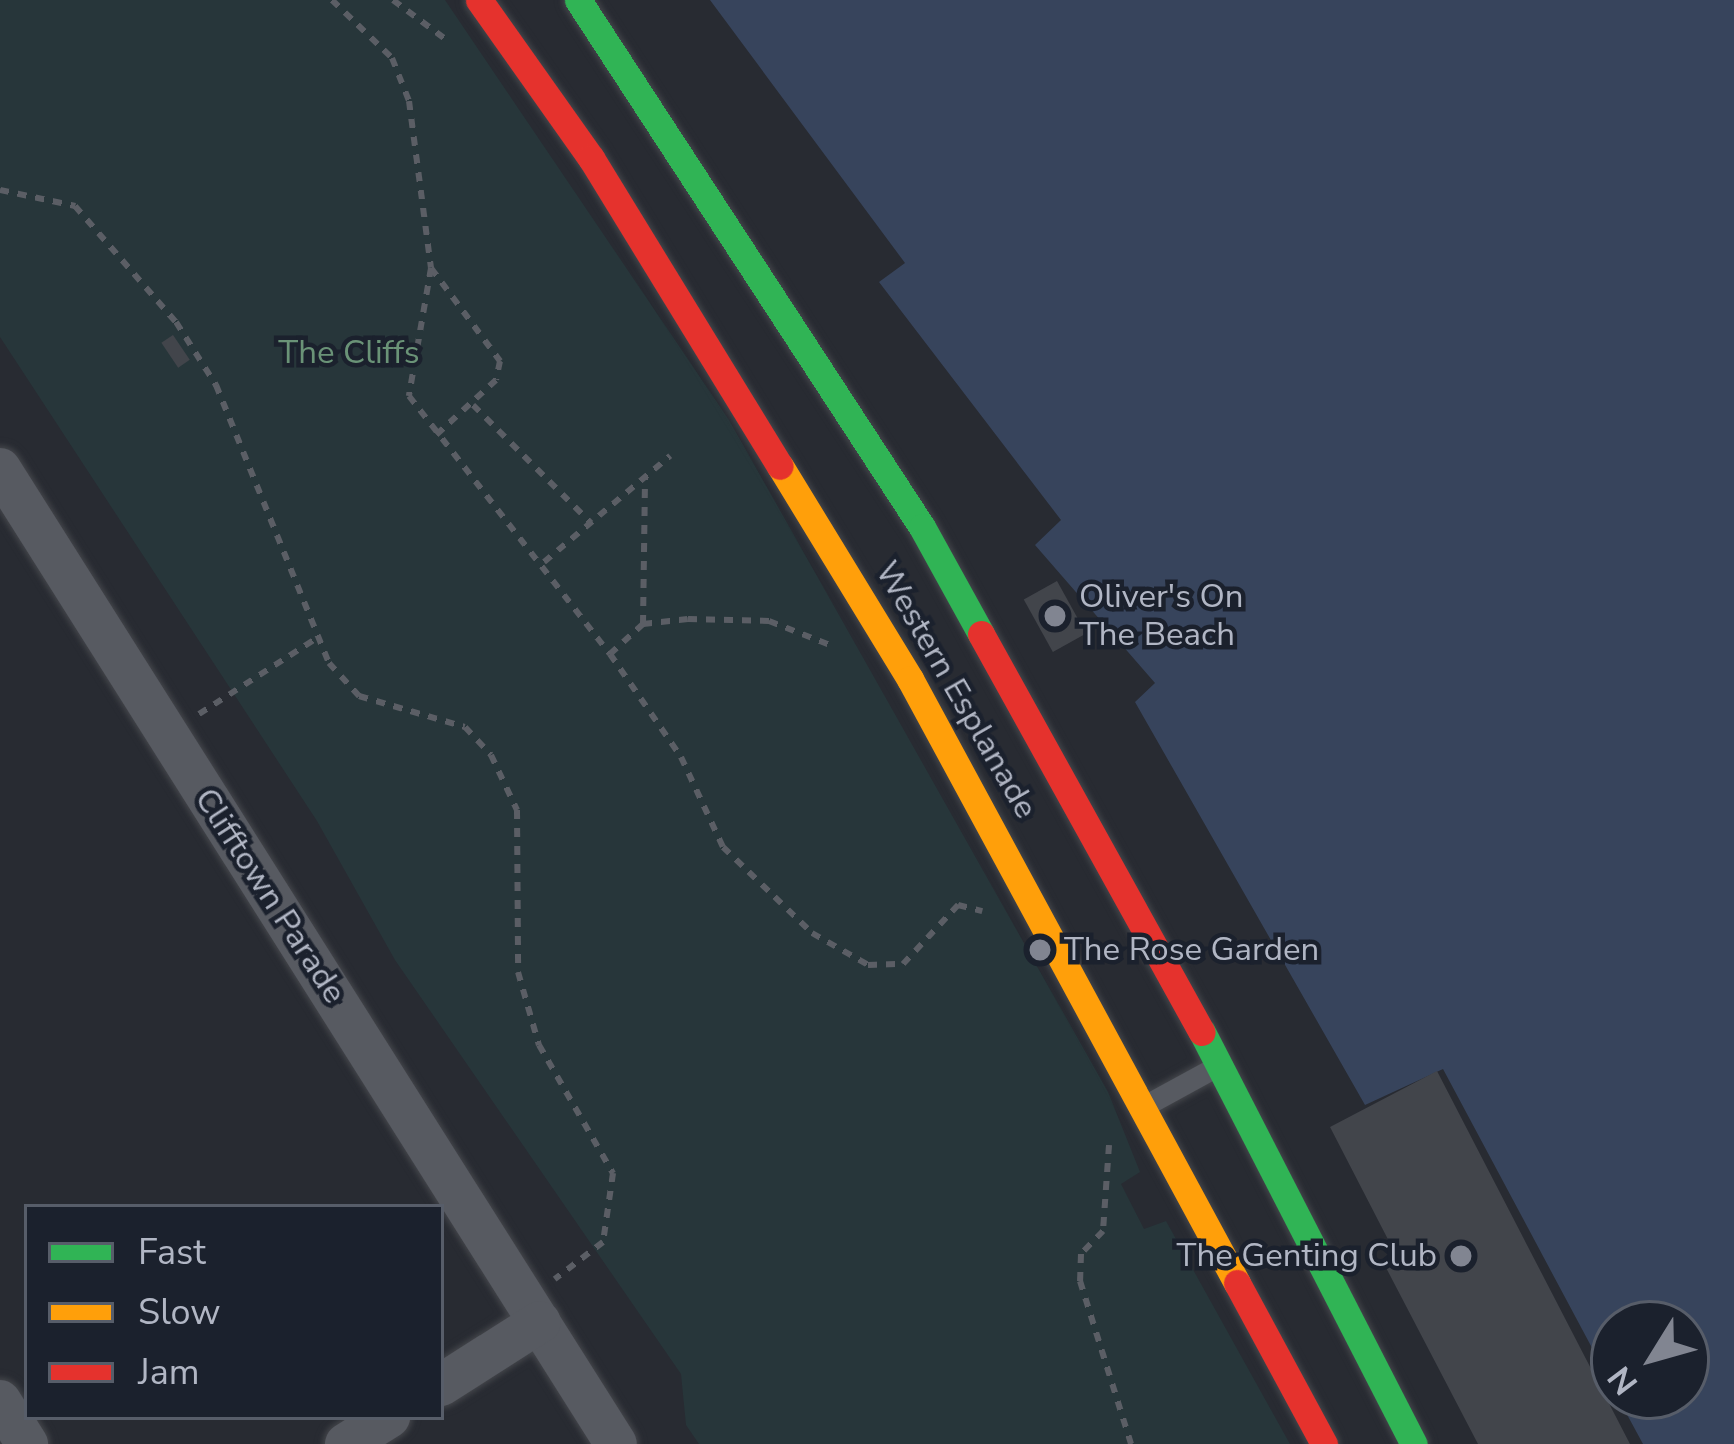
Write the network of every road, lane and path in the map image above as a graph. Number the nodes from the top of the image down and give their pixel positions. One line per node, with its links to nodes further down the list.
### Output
1 (332, 0): 5 (path)
2 (479, 0): 20 (street, Western Esplanade)
3 (578, 0): 19 (street, Western Esplanade)
4 (0, 190): 14 (path)
5 (430, 268): 6 (path); 7 (path)
6 (473, 405): 7 (path); 11 (path)
7 (436, 435): 12 (path)
8 (670, 456): 10 (path)
9 (0, 469): 17 (street, Clifftown Parade)
10 (645, 478): 11 (path); 13 (path)
11 (591, 523): 12 (path)
12 (544, 562): 15 (path)
13 (643, 624): 15 (path); 16 (path)
14 (314, 640): 17 (path); 22 (path)
15 (610, 654): 18 (path)
16 (849, 656)
17 (166, 736): 22 (street, Clifftown Parade)
18 (992, 916)
19 (1220, 1064): 20 (lane); 31 (street, Western Esplanade)
20 (1146, 1105): 30 (street, Western Esplanade)
21 (1111, 1129): 29 (path)
22 (533, 1312): 23 (street); 28 (street, Clifftown Parade)
23 (444, 1382)
24 (0, 1401): 26 (street)
25 (384, 1420): 27 (street)
26 (27, 1444)
27 (346, 1444)
28 (616, 1444)
29 (1131, 1444)
30 (1324, 1444)
31 (1414, 1444)

